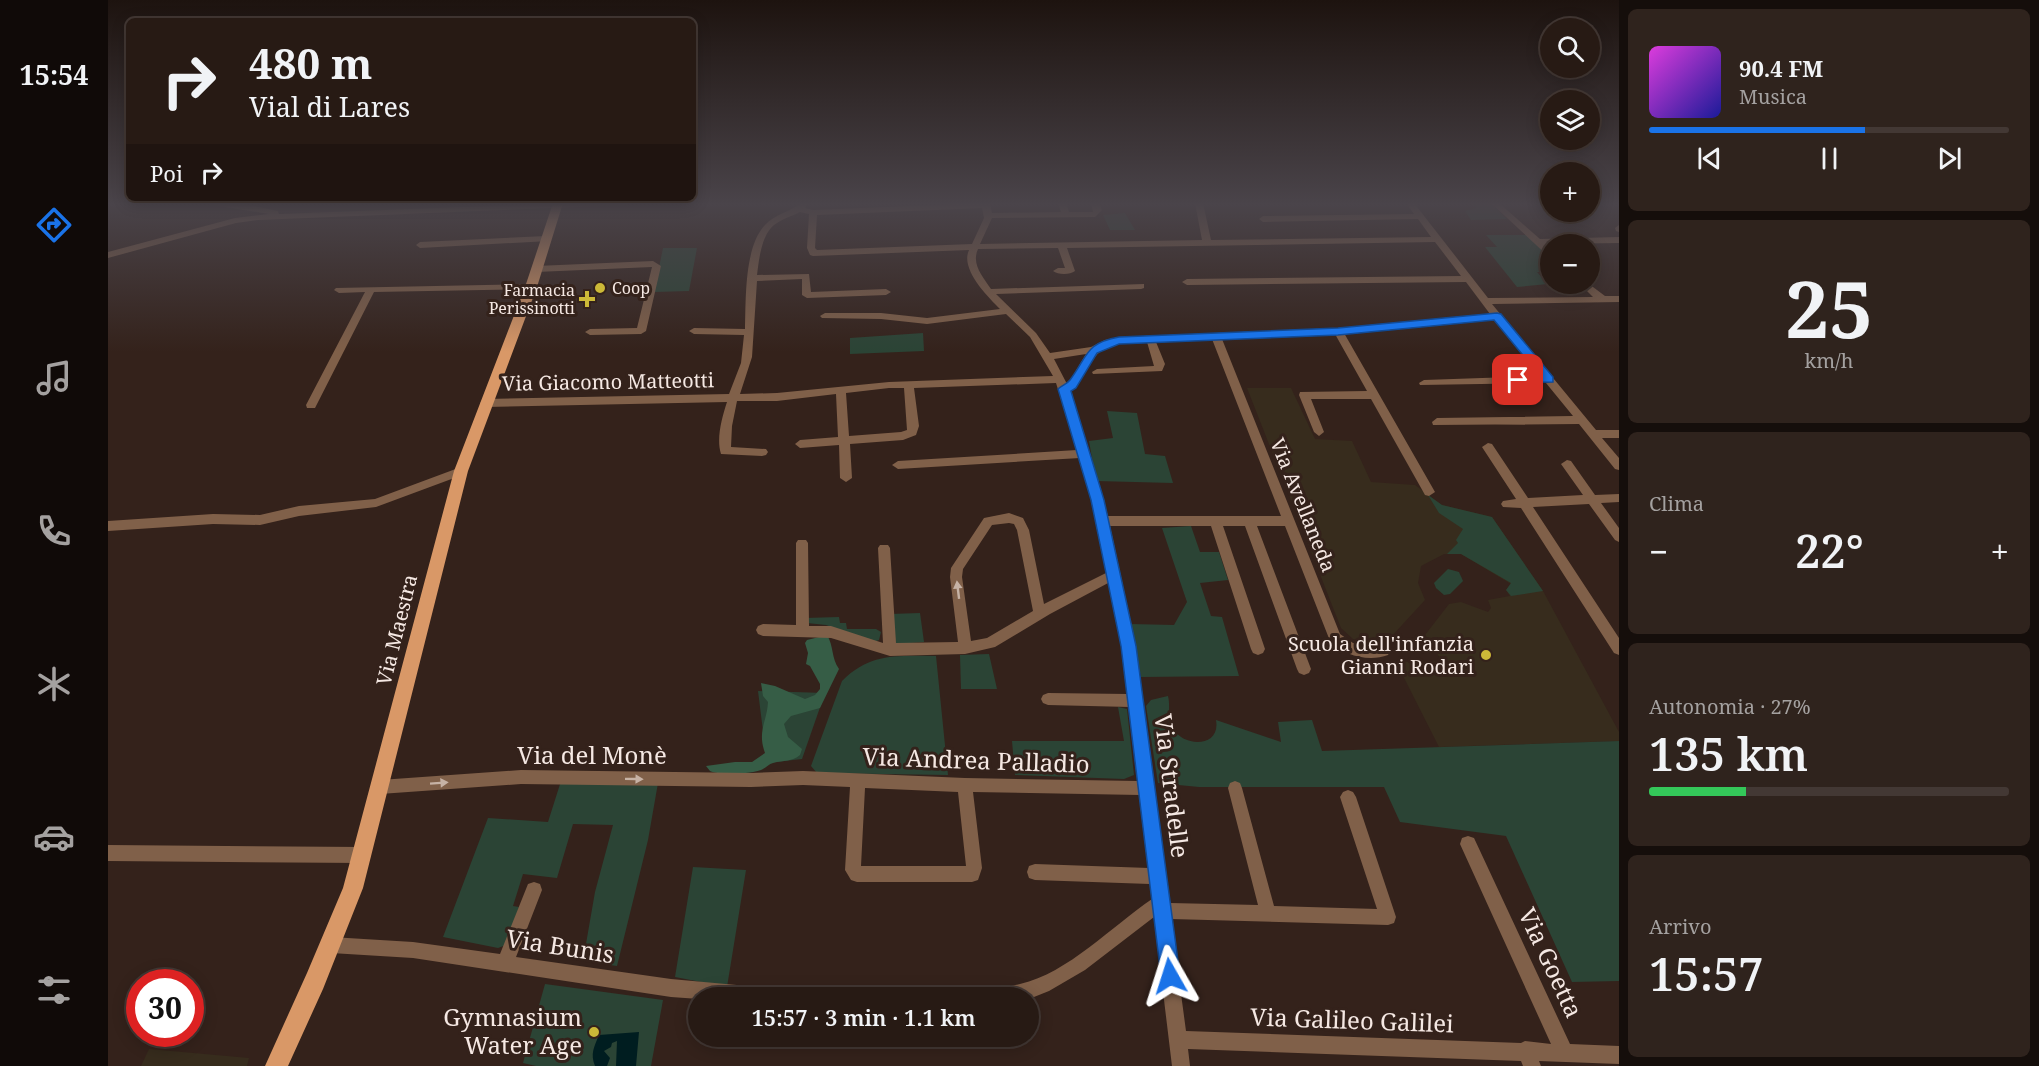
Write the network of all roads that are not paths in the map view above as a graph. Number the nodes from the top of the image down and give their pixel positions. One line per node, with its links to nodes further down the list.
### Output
1 (541, 253): 6 (main road, Via Maestra)
2 (760, 253): 8 (street, Via Giacomo Matteotti)
3 (972, 253): 16 (street, Via Stradelle)
4 (1064, 253): 7 (street)
5 (1448, 253): 9 (street)
6 (536, 269): 12 (main road, Via Maestra); 26 (street)
7 (1058, 271)
8 (753, 278): 15 (street); 27 (street, Via Giacomo Matteotti)
9 (1468, 279): 10 (street); 20 (street)
10 (1187, 282)
11 (1141, 286): 16 (street)
12 (531, 287): 14 (street); 40 (main road, Via Maestra)
13 (339, 290): 14 (street)
14 (370, 291): 41 (street)
15 (886, 292)
16 (988, 292): 21 (street, Via Stradelle)
17 (1596, 294): 18 (street)
18 (1602, 299): 19 (street); 20 (street)
19 (1619, 299)
20 (1485, 301): 23 (street)
21 (1008, 311): 22 (street); 31 (street, Via Stradelle)
22 (825, 316)
23 (1497, 316): 25 (street); 33 (street)
24 (694, 331): 27 (street)
25 (1338, 331): 28 (street); 38 (street)
26 (590, 332)
27 (750, 332): 39 (street, Via Giacomo Matteotti)
28 (1216, 337): 29 (street); 66 (street, Via Avellaneda)
29 (1149, 338): 30 (street); 32 (street)
30 (1093, 350): 31 (street); 35 (street)
31 (1049, 356): 35 (street, Via Stradelle)
32 (1097, 372)
33 (1549, 379): 34 (street); 42 (street)
34 (1424, 383)
35 (1062, 384): 36 (street); 50 (street, Via Stradelle)
36 (909, 385): 37 (street); 47 (street)
37 (841, 390): 39 (street); 47 (street)
38 (1375, 395): 44 (street); 58 (street)
39 (733, 398): 40 (street, Via Giacomo Matteotti); 51 (street, Via Giacomo Matteotti)
40 (484, 403): 56 (main road, Via Maestra)
41 (311, 405)
42 (1583, 420): 43 (street); 45 (street)
43 (1437, 422)
44 (1319, 432)
45 (1594, 434): 46 (street); 55 (street)
46 (1619, 434)
47 (844, 440): 48 (street); 57 (street)
48 (800, 444)
49 (1488, 447): 62 (street)
50 (1082, 451): 52 (street); 54 (street); 64 (street, Via Stradelle)
51 (762, 452)
52 (954, 455)
53 (1567, 464): 60 (street)
54 (898, 465)
55 (1619, 466)
56 (461, 471): 67 (street); 86 (main road, Via Maestra)
57 (846, 478)
58 (1429, 492)
59 (1619, 498): 60 (street)
60 (1592, 500): 62 (street); 68 (street)
61 (1507, 504): 62 (street)
62 (1524, 504): 77 (street)
63 (1250, 520): 65 (street); 66 (street); 80 (street)
64 (1103, 521): 65 (street); 71 (street, Via Stradelle)
65 (1215, 521): 76 (street)
66 (1288, 521): 79 (street, Via Avellaneda)
67 (108, 526)
68 (1619, 537)
69 (802, 543): 74 (street)
70 (884, 548): 78 (street)
71 (1115, 574): 72 (street); 82 (street, Via Stradelle)
72 (1040, 614): 75 (street); 75 (street, one-way to 72)
73 (763, 630): 74 (street)
74 (803, 631): 78 (street)
75 (965, 648): 78 (street)
76 (1258, 649)
77 (1619, 649)
78 (890, 650)
79 (1383, 651)
80 (1304, 669)
81 (1048, 699): 82 (street, Via Stradelle)
82 (1136, 701): 87 (street, Via Stradelle)
83 (803, 778): 84 (street, Via Andrea Palladio); 86 (street, Via del Monè, one-way to 83)
84 (858, 781): 85 (street, Via Andrea Palladio); 85 (street)
85 (965, 785): 87 (street, Via Andrea Palladio)
86 (380, 787): 92 (main road, Via Maestra)
87 (1148, 788): 94 (street, Via Stradelle)
88 (1235, 788): 97 (street)
89 (1348, 797): 97 (street)
90 (1468, 844): 103 (street, Via Goetta)
91 (108, 853): 92 (street)
92 (363, 855): 98 (main road, Via Maestra)
93 (1035, 872): 94 (street, Via Stradelle)
94 (1159, 876): 96 (street, Via Stradelle)
95 (534, 890): 99 (street)
96 (1163, 906): 97 (street); 100 (street); 102 (street, Via Stradelle)
97 (1268, 913)
98 (331, 945): 99 (street, Via Bunis); 106 (main road, Via Maestra)
99 (505, 963): 101 (street, Via Bunis)
100 (1034, 987)
101 (688, 990)
102 (1177, 1040): 105 (street, Via Galileo Galilei); 107 (street, Via Stradelle)
103 (1565, 1054): 104 (street); 105 (street, Via Galileo Galilei)
104 (1619, 1055)
105 (1528, 1058)
106 (276, 1066)
107 (1181, 1066)

